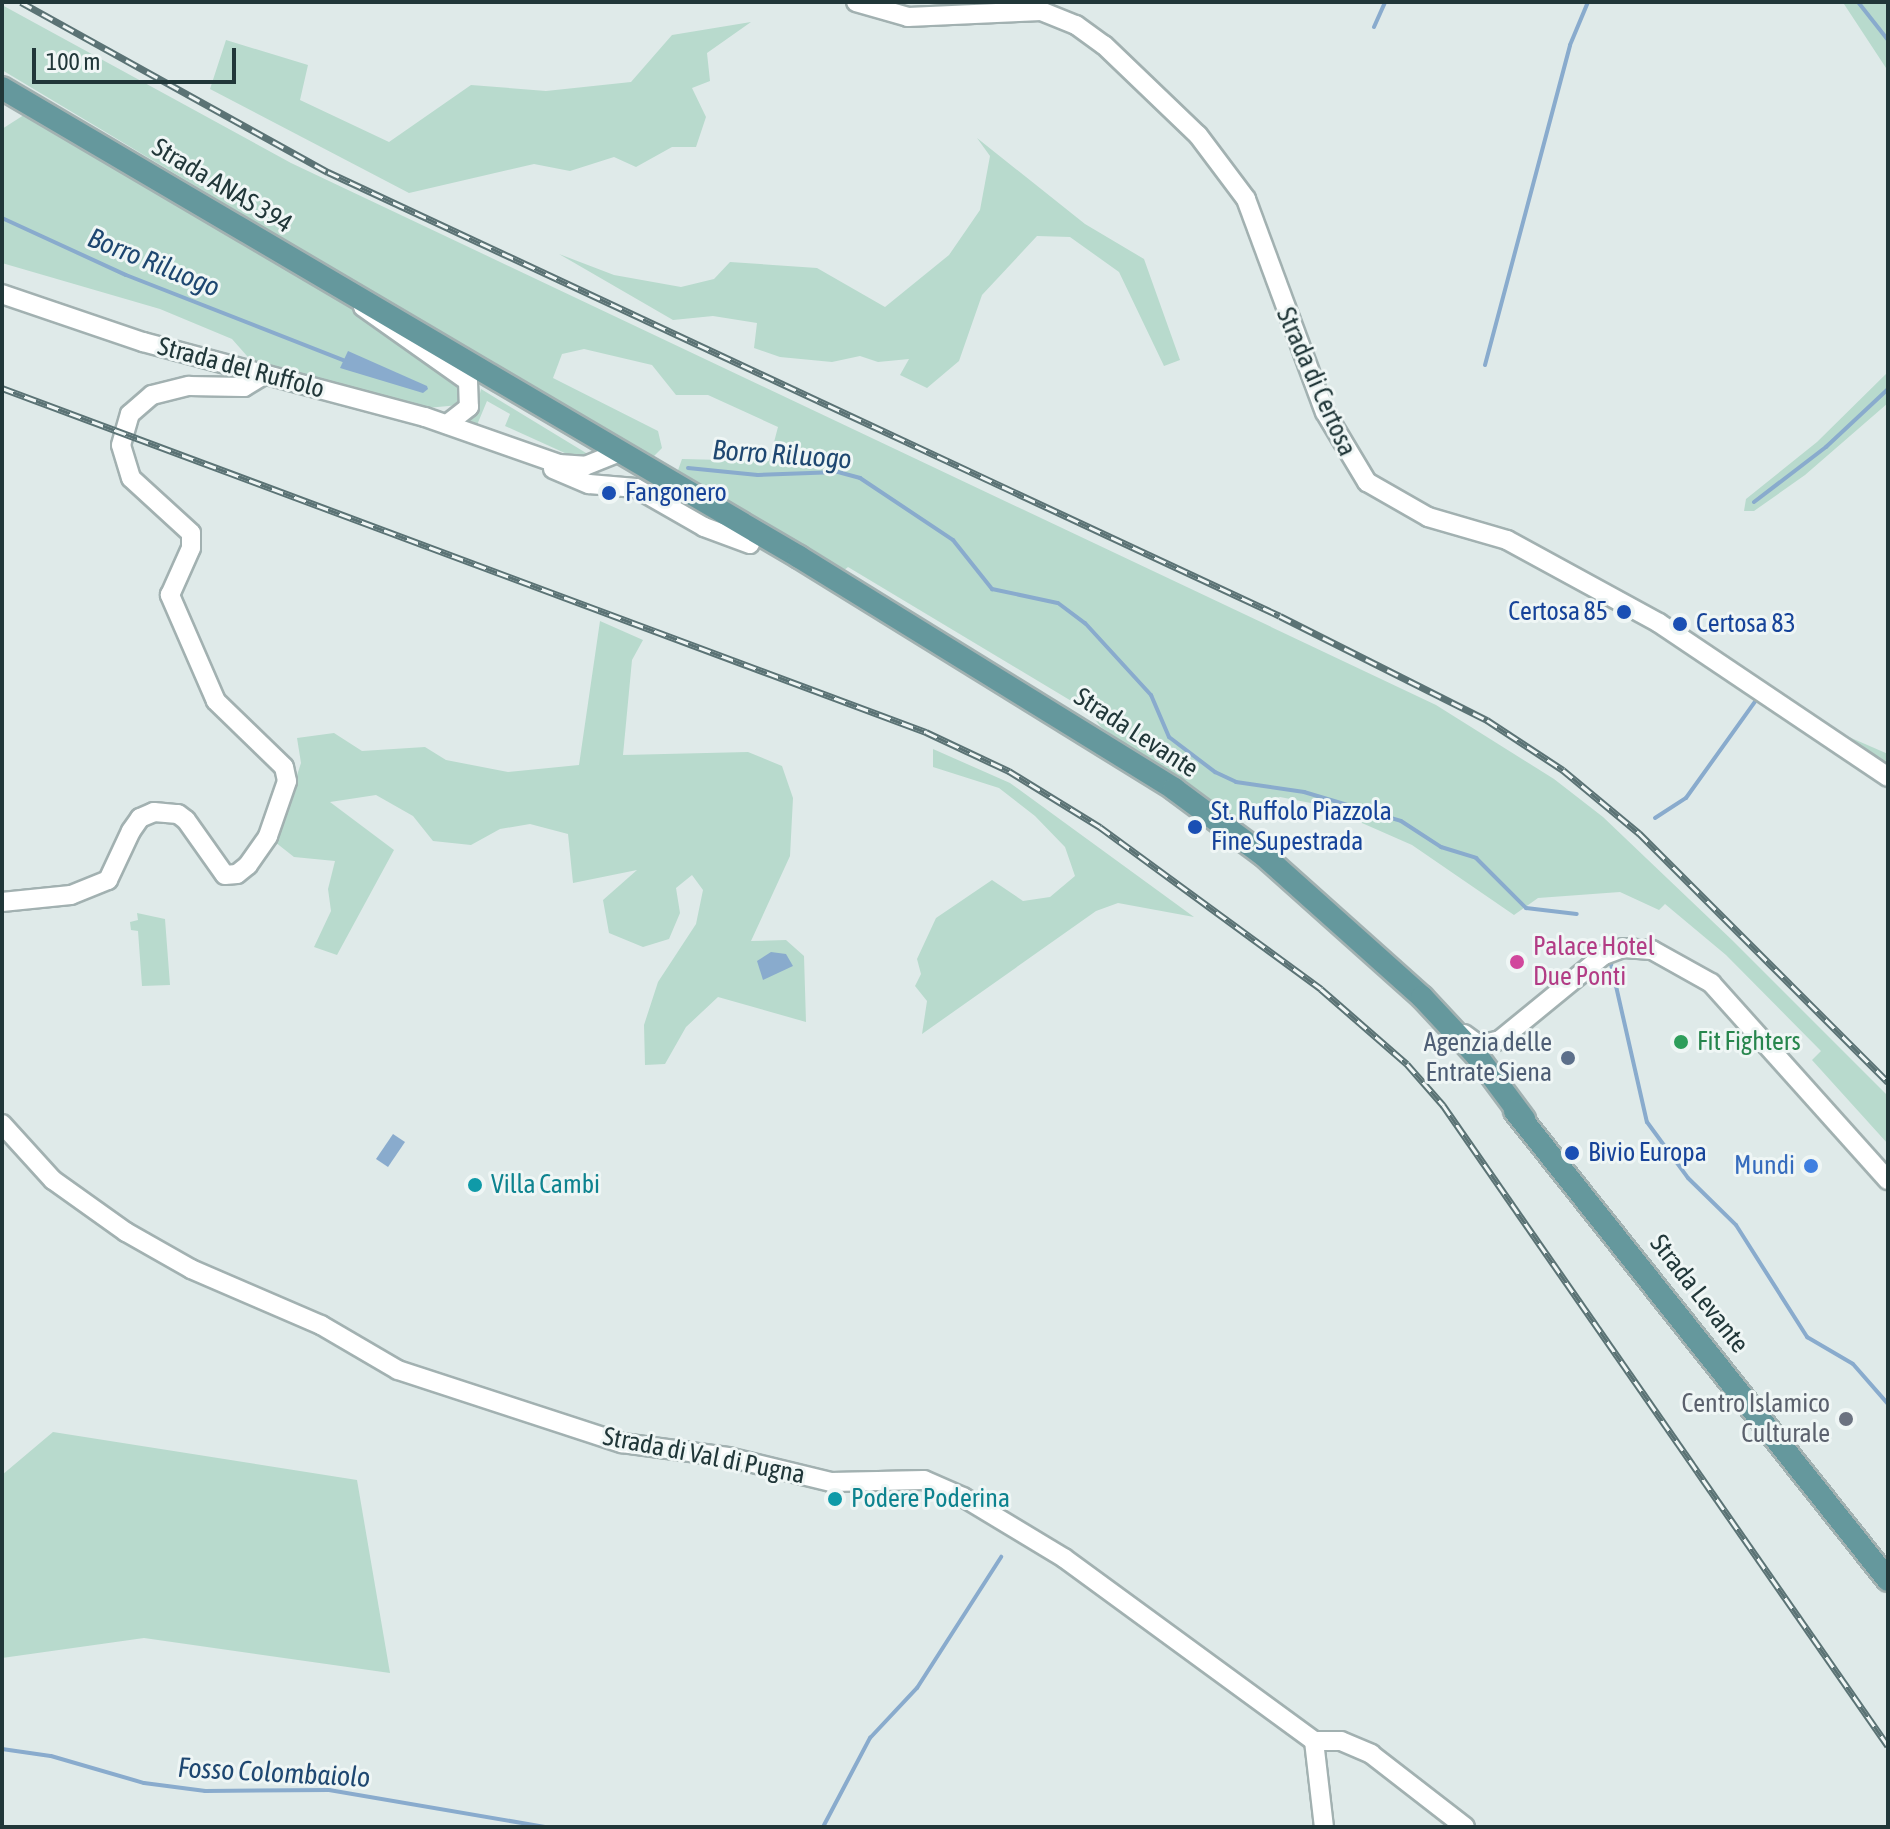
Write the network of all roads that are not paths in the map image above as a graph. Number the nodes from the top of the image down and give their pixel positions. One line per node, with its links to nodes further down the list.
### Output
1 (856, 2): 12 (street, Strada di Certosa)
2 (2, 88): 4 (main road, Strada ANAS 394)
3 (2, 294): 5 (street, Strada del Ruffolo)
4 (356, 297): 6 (street); 8 (main road, Strada ANAS 394)
5 (264, 375): 6 (street, Strada del Ruffolo); 13 (street)
6 (447, 424): 7 (street, Strada del Ruffolo)
7 (482, 437): 8 (street, Strada del Ruffolo); 9 (street, Strada del Ruffolo)
8 (613, 460): 9 (street); 10 (main road, Strada Levante); 11 (main road, Strada Levante)
9 (600, 486): 10 (street, Strada del Ruffolo)
10 (750, 544): 11 (main road, Strada Levante)
11 (851, 591): 14 (main road, Strada Levante)
12 (1888, 777)
13 (2, 902)
14 (1404, 984): 15 (main road, Strada Levante); 17 (main road, Strada Levante)
15 (1440, 1015): 16 (street); 17 (main road, Strada Levante)
16 (1511, 1033): 17 (street); 19 (street)
17 (1521, 1112): 20 (main road, Strada Levante)
18 (2, 1124): 21 (street, Strada di Val di Pugna)
19 (1888, 1180)
20 (1888, 1580)
21 (1314, 1741): 22 (street); 23 (street)
22 (1324, 1827)
23 (1465, 1827)

